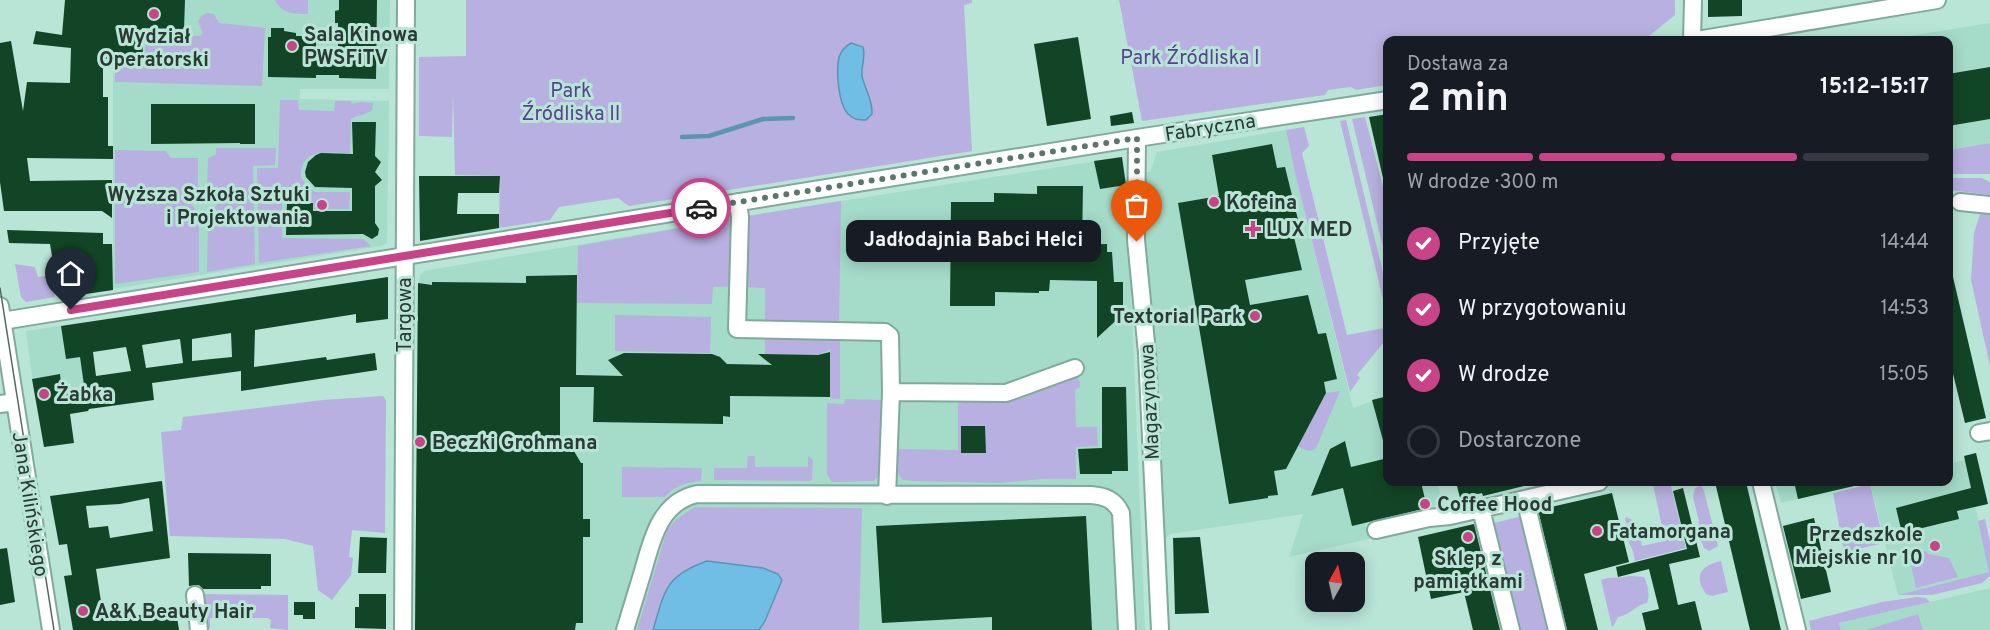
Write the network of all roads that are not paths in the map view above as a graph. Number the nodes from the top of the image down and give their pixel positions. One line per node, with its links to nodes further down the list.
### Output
1 (406, 0): 12 (street, Targowa)
2 (1693, 0): 5 (street)
3 (1938, 0): 4 (street)
4 (1914, 2): 6 (street)
5 (1692, 36)
6 (1720, 36)
7 (1383, 100): 8 (street, Fabryczna)
8 (1137, 138): 9 (street, Fabryczna); 29 (street, Magazynowa)
9 (738, 202): 12 (street, Fabryczna); 15 (street)
10 (1960, 202): 11 (street)
11 (1990, 205)
12 (404, 255): 13 (street, Fabryczna); 26 (street, Targowa)
13 (1, 314): 16 (street, Jana Kilińskiego)
14 (1075, 368): 15 (street)
15 (891, 392): 19 (street)
16 (8, 403): 24 (street, Jana Kilińskiego)
17 (1582, 486): 20 (street)
18 (1762, 486): 32 (street)
19 (887, 495): 27 (street); 28 (street)
20 (1525, 499): 21 (street); 31 (street)
21 (1481, 509): 22 (street); 30 (street)
22 (1376, 530)
23 (195, 595): 25 (street)
24 (51, 630)
25 (199, 630)
26 (403, 630)
27 (625, 630)
28 (1127, 630)
29 (1160, 630)
30 (1510, 630)
31 (1557, 630)
32 (1797, 630)

